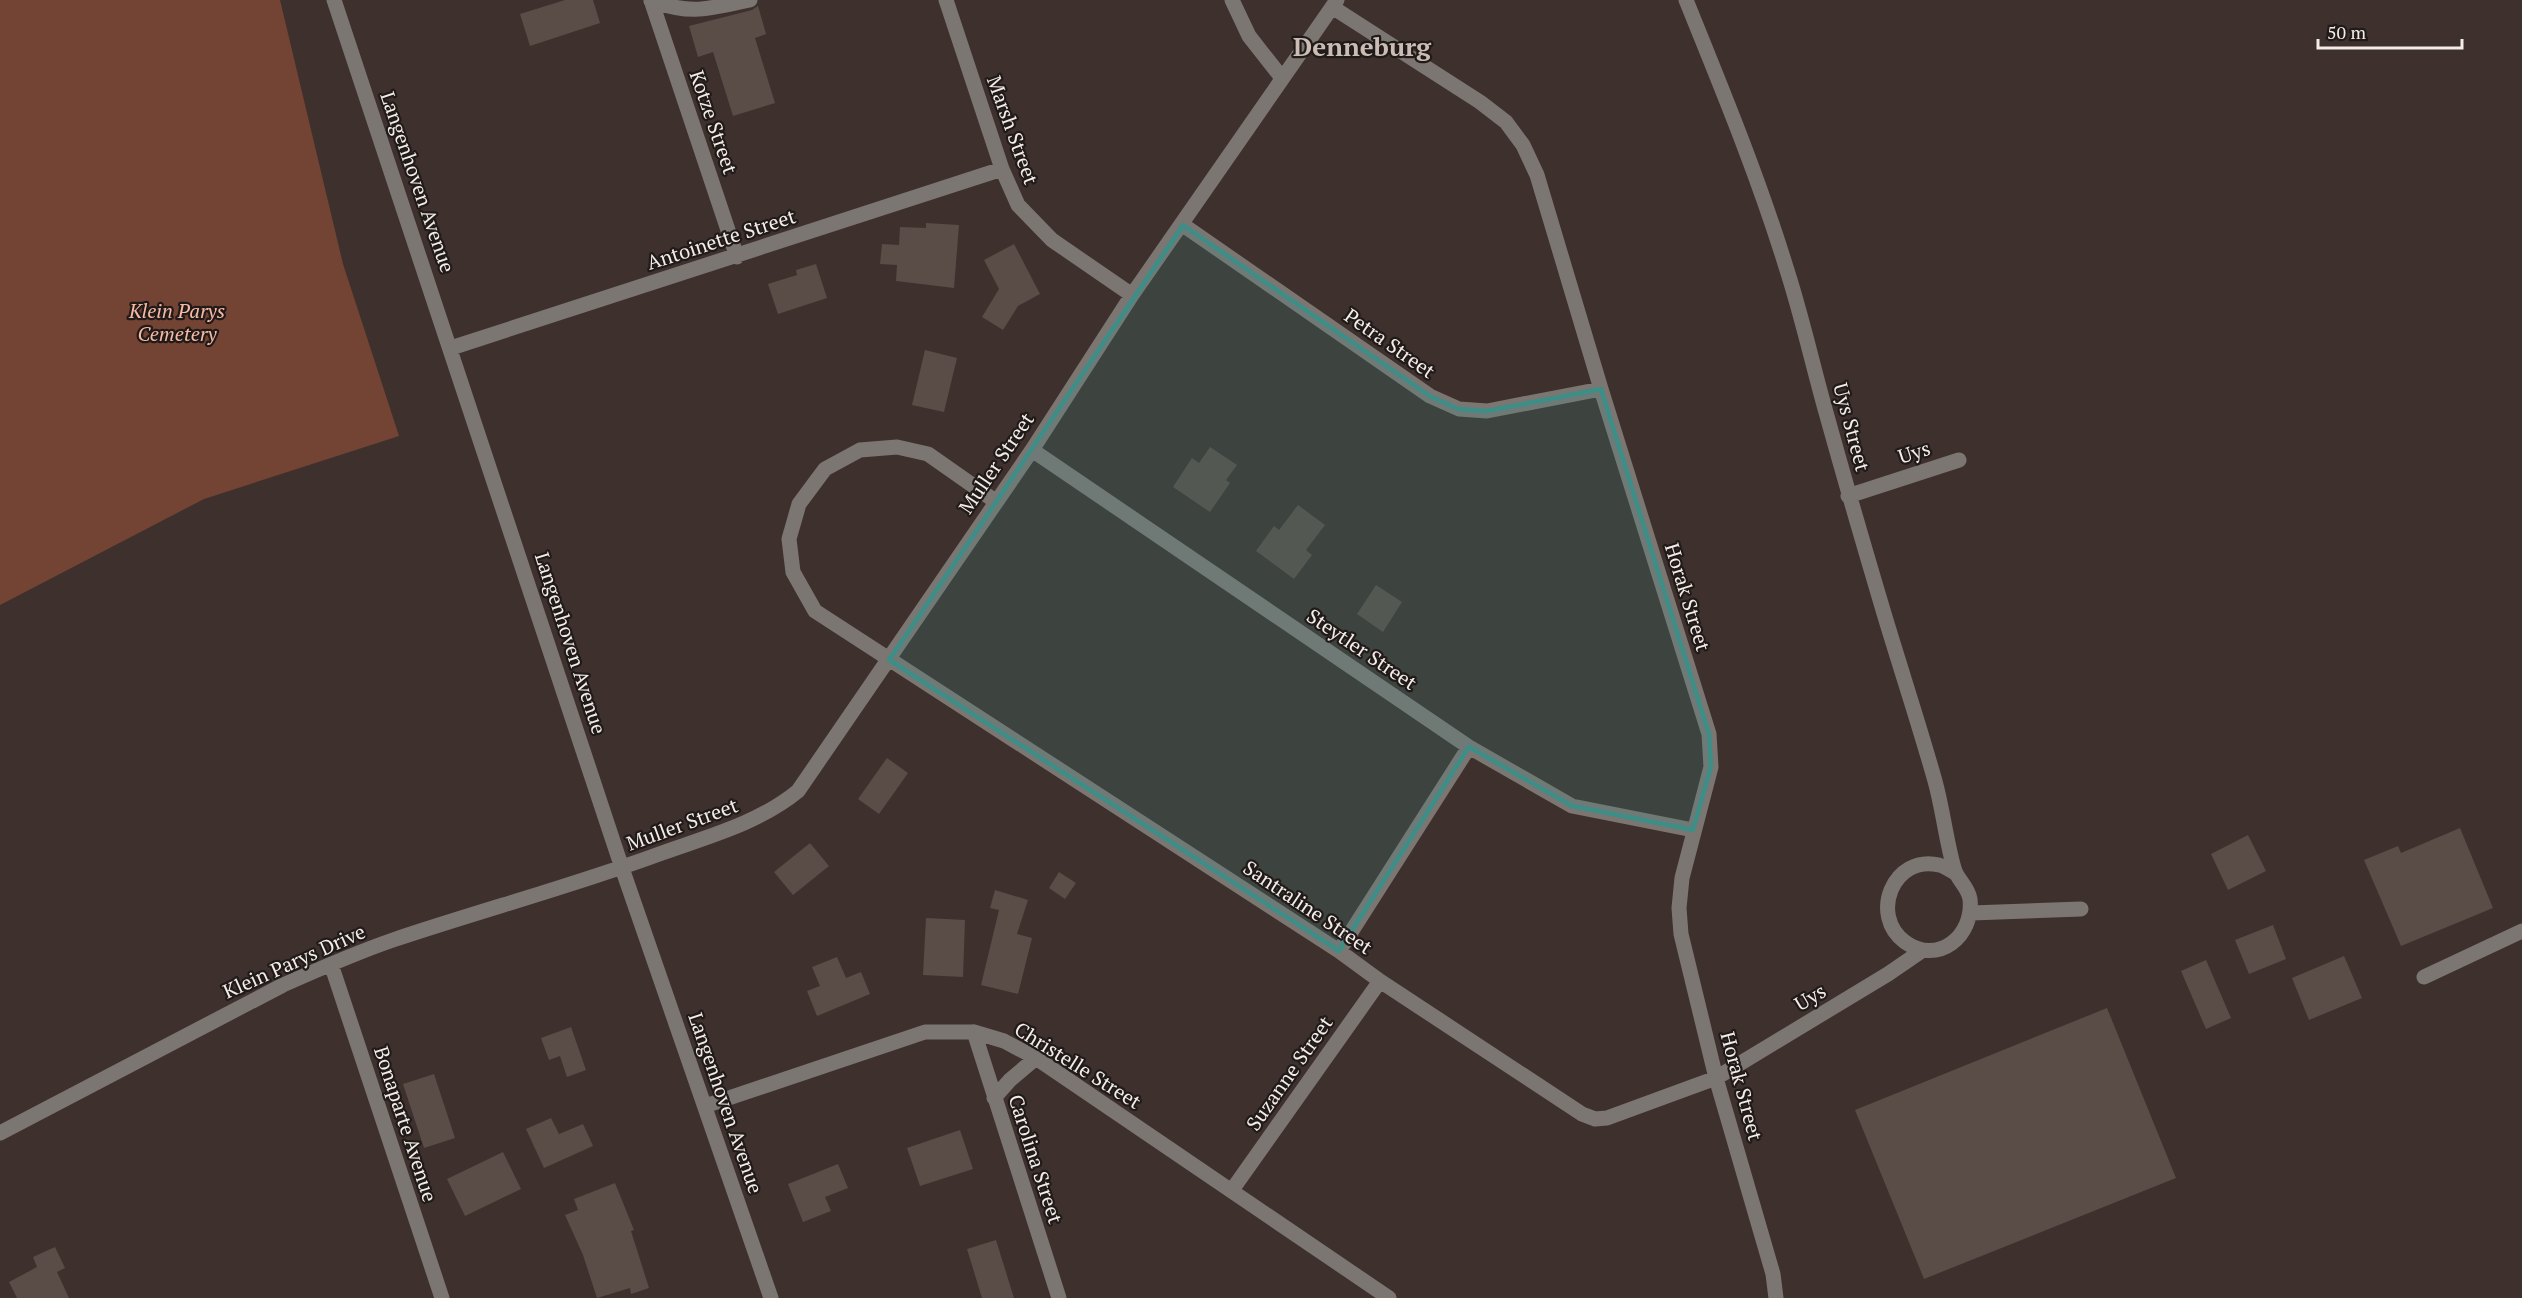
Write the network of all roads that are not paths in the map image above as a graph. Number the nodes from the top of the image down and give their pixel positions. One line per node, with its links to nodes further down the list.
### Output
1 (334, 0): 13 (street, Langenhoven Avenue)
2 (750, 0): 6 (street)
3 (946, 0): 9 (street, Marsh Street)
4 (1232, 0): 8 (street)
5 (1686, 0): 17 (street, Uys Street)
6 (651, 1): 11 (street, Kotze Street)
7 (1334, 4): 8 (street, Muller Street); 14 (street, Horak Street)
8 (1282, 78): 10 (street, Muller Street)
9 (1002, 169): 11 (street, Antoinette Street); 12 (street, Marsh Street)
10 (1183, 225): 12 (street, Muller Street); 14 (street, Petra Street)
11 (737, 256): 13 (street, Antoinette Street)
12 (1132, 295): 15 (street, Muller Street)
13 (451, 348): 22 (street, Langenhoven Avenue)
14 (1600, 389): 21 (street, Horak Street)
15 (1032, 450): 18 (street, Muller Street); 20 (street, Steytler Street)
16 (1959, 460): 17 (street, Uys)
17 (1848, 495): 23 (street, Uys Street)
18 (995, 501): 19 (street, Muller Street); 19 (street)
19 (889, 660): 22 (street, Muller Street); 28 (street, Santraline Street)
20 (1469, 747): 21 (street, Steytler Street); 28 (street)
21 (1693, 830): 34 (street, Horak Street)
22 (622, 868): 29 (street, Klein Parys Drive); 36 (street, Langenhoven Avenue)
23 (1955, 873): 25 (street); 27 (street)
24 (2081, 909): 25 (street)
25 (1971, 913): 27 (street)
26 (2522, 931): 30 (street)
27 (1923, 950): 34 (street, Uys)
28 (1339, 951): 31 (street, Santraline Street)
29 (331, 964): 37 (street, Klein Parys Drive); 39 (street, Bonaparte Avenue)
30 (2424, 977)
31 (1380, 981): 34 (street, Santraline Street); 38 (street, Suzanne Street)
32 (974, 1032): 33 (street, Christelle Street); 35 (street, Carolina Street); 36 (street, Christelle Street)
33 (1036, 1058): 35 (street); 38 (street, Christelle Street)
34 (1716, 1078): 43 (street, Horak Street)
35 (994, 1098): 41 (street, Carolina Street)
36 (705, 1106): 40 (street, Langenhoven Avenue)
37 (0, 1133)
38 (1232, 1190): 42 (street, Christelle Street)
39 (442, 1298)
40 (771, 1298)
41 (1059, 1298)
42 (1389, 1298)
43 (1776, 1298)

